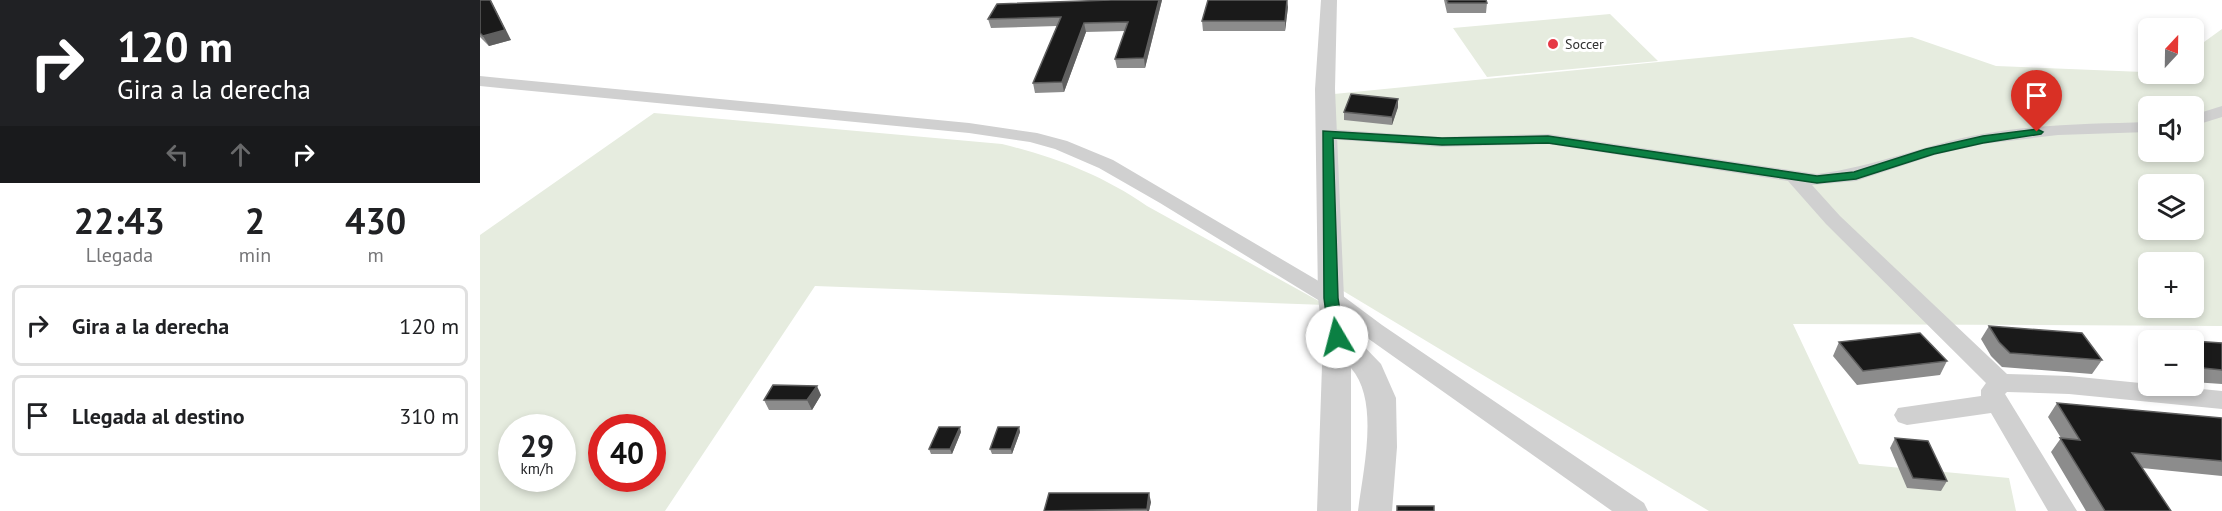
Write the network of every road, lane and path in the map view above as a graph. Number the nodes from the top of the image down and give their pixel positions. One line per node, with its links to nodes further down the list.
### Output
1 (1329, 0): 6 (street)
2 (480, 81): 8 (street)
3 (2222, 111): 4 (street)
4 (2204, 117)
5 (2138, 127): 7 (street)
6 (1327, 134): 7 (street); 8 (street)
7 (1796, 178): 10 (street)
8 (1331, 298): 9 (street); 15 (street)
9 (1337, 337): 13 (street); 14 (street)
10 (1999, 393): 11 (street); 12 (street); 16 (street)
11 (2222, 400)
12 (1907, 415)
13 (1334, 511)
14 (1376, 511)
15 (1634, 511)
16 (2063, 511)

